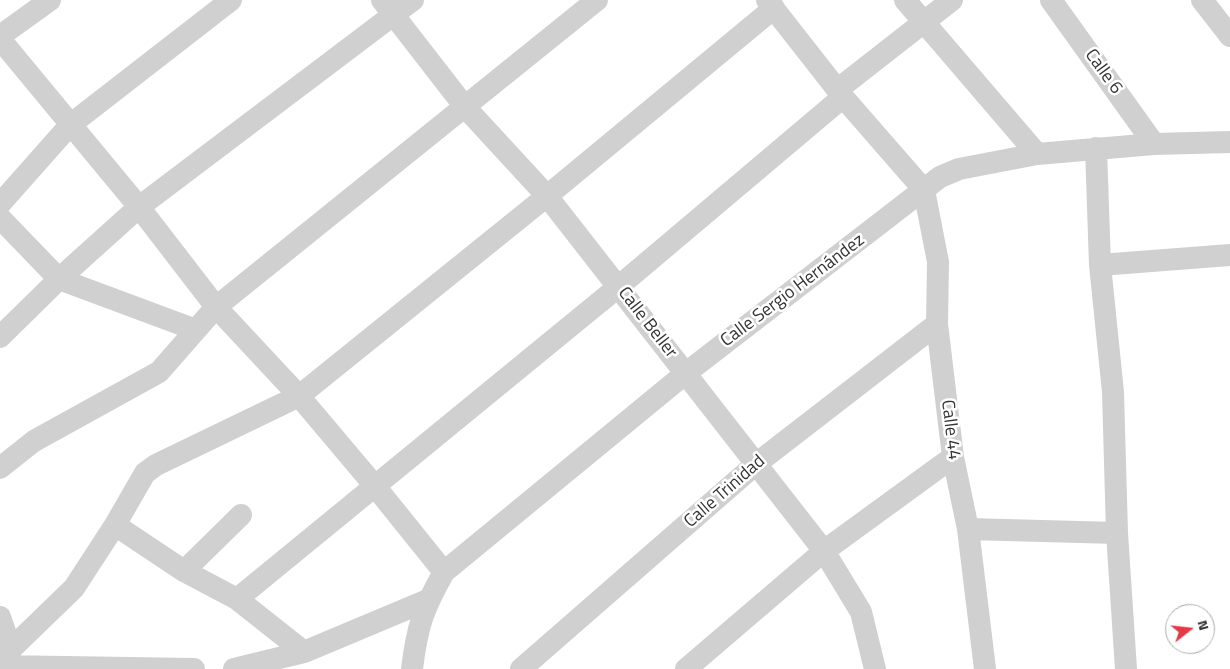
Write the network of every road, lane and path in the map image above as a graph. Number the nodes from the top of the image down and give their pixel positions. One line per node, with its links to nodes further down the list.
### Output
1 (50, 0): 13 (street)
2 (231, 0): 16 (street)
3 (413, 0): 10 (street)
4 (597, 0): 15 (street)
5 (905, 0): 11 (street)
6 (952, 0): 11 (street)
7 (1051, 0): 18 (street, Calle 6)
8 (1202, 0): 12 (street)
9 (771, 4): 14 (street); 22 (street)
10 (388, 8): 15 (street, Calle Beller); 24 (street)
11 (924, 23): 14 (street); 20 (street)
12 (1230, 36)
13 (0, 38): 16 (street)
14 (840, 94): 21 (street); 29 (street)
15 (465, 107): 22 (street, Calle Beller); 30 (street)
16 (70, 125): 23 (street); 24 (street)
17 (1230, 142): 18 (street, Calle Sergio Hernández)
18 (1154, 144): 19 (street, Calle Sergio Hernández)
19 (1096, 148): 20 (street, Calle Sergio Hernández); 27 (street)
20 (1037, 154): 21 (street, Calle Sergio Hernández)
21 (924, 190): 31 (street, Calle 44); 34 (street, Calle Sergio Hernández)
22 (547, 196): 29 (street, Calle Beller); 35 (street)
23 (0, 204)
24 (139, 207): 28 (street); 30 (street)
25 (0, 218): 28 (street)
26 (1230, 255): 27 (street)
27 (1100, 265): 43 (street)
28 (59, 279): 32 (street); 33 (street)
29 (618, 287): 34 (street, Calle Beller); 39 (street)
30 (216, 307): 32 (street); 35 (street)
31 (938, 324): 36 (street, Calle 44); 37 (street, Calle Trinidad)
32 (196, 330): 38 (street)
33 (0, 337)
34 (686, 373): 37 (street, Calle Beller); 46 (street, Calle Sergio Hernández)
35 (298, 396): 39 (street); 41 (street)
36 (952, 457): 42 (street, Calle 44); 44 (street)
37 (756, 464): 44 (street, Calle Beller); 55 (street, Calle Trinidad)
38 (0, 468)
39 (374, 485): 46 (street); 47 (street)
40 (241, 515): 45 (street)
41 (115, 525): 45 (street); 51 (street)
42 (968, 529): 43 (street); 58 (street, Calle 44)
43 (1117, 533): 59 (street)
44 (824, 551): 56 (street); 57 (street, Calle Beller)
45 (184, 571): 47 (street)
46 (444, 572): 48 (street, Calle Sergio Hernández)
47 (237, 598): 50 (street)
48 (428, 600): 50 (street); 54 (street, Calle Sergio Hernández)
49 (0, 616): 51 (street)
50 (304, 652): 53 (street)
51 (6, 660): 52 (street)
52 (194, 669)
53 (234, 669)
54 (412, 669)
55 (521, 669)
56 (686, 669)
57 (875, 669)
58 (985, 669)
59 (1126, 669)

